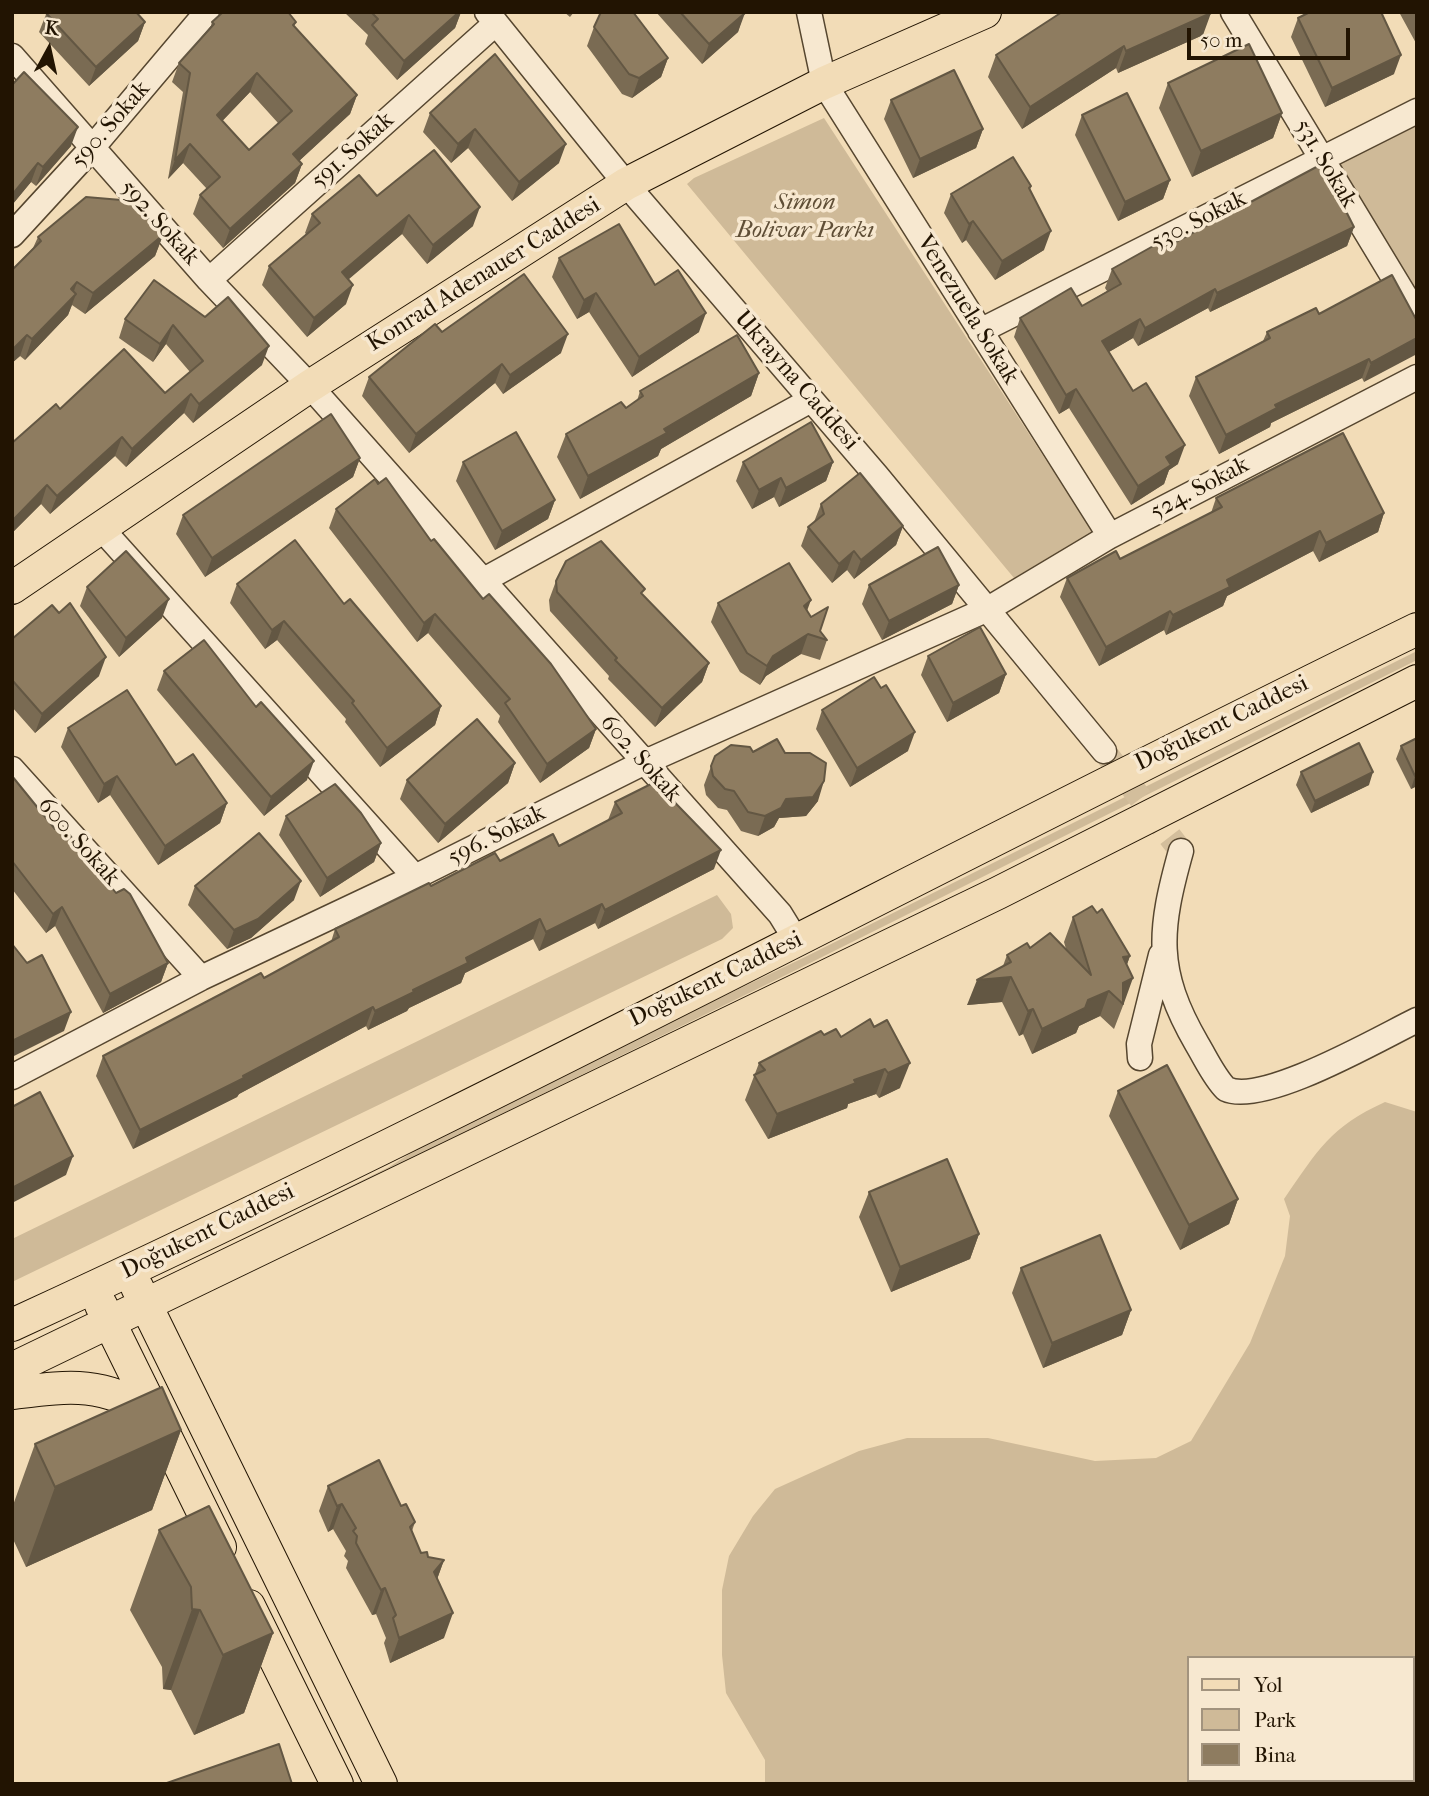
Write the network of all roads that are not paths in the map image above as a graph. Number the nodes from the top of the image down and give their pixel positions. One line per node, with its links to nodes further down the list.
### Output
1 (207, 12): 9 (street, 590. Sokak)
2 (809, 12): 7 (street)
3 (985, 12): 7 (main road, Konrad Adenauer Caddesi)
4 (1233, 12): 10 (street, 531. Sokak)
5 (492, 17): 11 (street, Ukrayna Caddesi); 13 (street, 591. Sokak)
6 (12, 55): 9 (street, 592. Sokak)
7 (824, 83): 11 (main road, Konrad Adenauer Caddesi); 15 (street, Venezuela Sokak)
8 (1417, 111): 10 (street, 530. Sokak)
9 (92, 148): 12 (street, 590. Sokak); 13 (street, 592. Sokak)
10 (1323, 159): 14 (street, 531. Sokak); 15 (street, 530. Sokak)
11 (626, 184): 17 (main road, Konrad Adenauer Caddesi); 18 (street, Ukrayna Caddesi)
12 (12, 235)
13 (209, 280): 17 (street, 592. Sokak)
14 (1417, 316)
15 (980, 331): 20 (street, Venezuela Sokak)
16 (1417, 377): 20 (street, 524. Sokak)
17 (310, 386): 19 (main road, Konrad Adenauer Caddesi); 21 (street, 602. Sokak)
18 (811, 400): 21 (street); 23 (street, Ukrayna Caddesi)
19 (100, 527): 22 (main road, Konrad Adenauer Caddesi); 30 (street)
20 (1110, 536): 23 (street, 524. Sokak)
21 (482, 581): 27 (street, 602. Sokak)
22 (12, 588)
23 (988, 609): 26 (street, Ukrayna Caddesi); 27 (street, 596. Sokak)
24 (1417, 629): 31 (main road, Doğukent Caddesi)
25 (1417, 681): 39 (main road, Doğukent Caddesi)
26 (1104, 751)
27 (643, 763): 30 (street, 596. Sokak); 31 (street, 602. Sokak)
28 (12, 769): 33 (street, 600. Sokak)
29 (1181, 851): 32 (street)
30 (415, 877): 33 (street, 596. Sokak)
31 (796, 940): 37 (main road, Doğukent Caddesi)
32 (1162, 951): 34 (street); 35 (street)
33 (201, 978): 36 (street, 596. Sokak)
34 (1417, 1020)
35 (1140, 1058)
36 (12, 1077)
37 (128, 1270): 38 (main road, Doğukent Caddesi); 39 (main road)
38 (93, 1288): 40 (main road); 41 (main road, Doğukent Caddesi)
39 (146, 1305): 40 (main road, Doğukent Caddesi); 46 (main road)
40 (110, 1322): 42 (main road, Doğukent Caddesi); 44 (main road)
41 (12, 1325)
42 (12, 1369)
43 (12, 1393): 44 (main road)
44 (153, 1413): 45 (main road)
45 (337, 1784)
46 (381, 1784)

